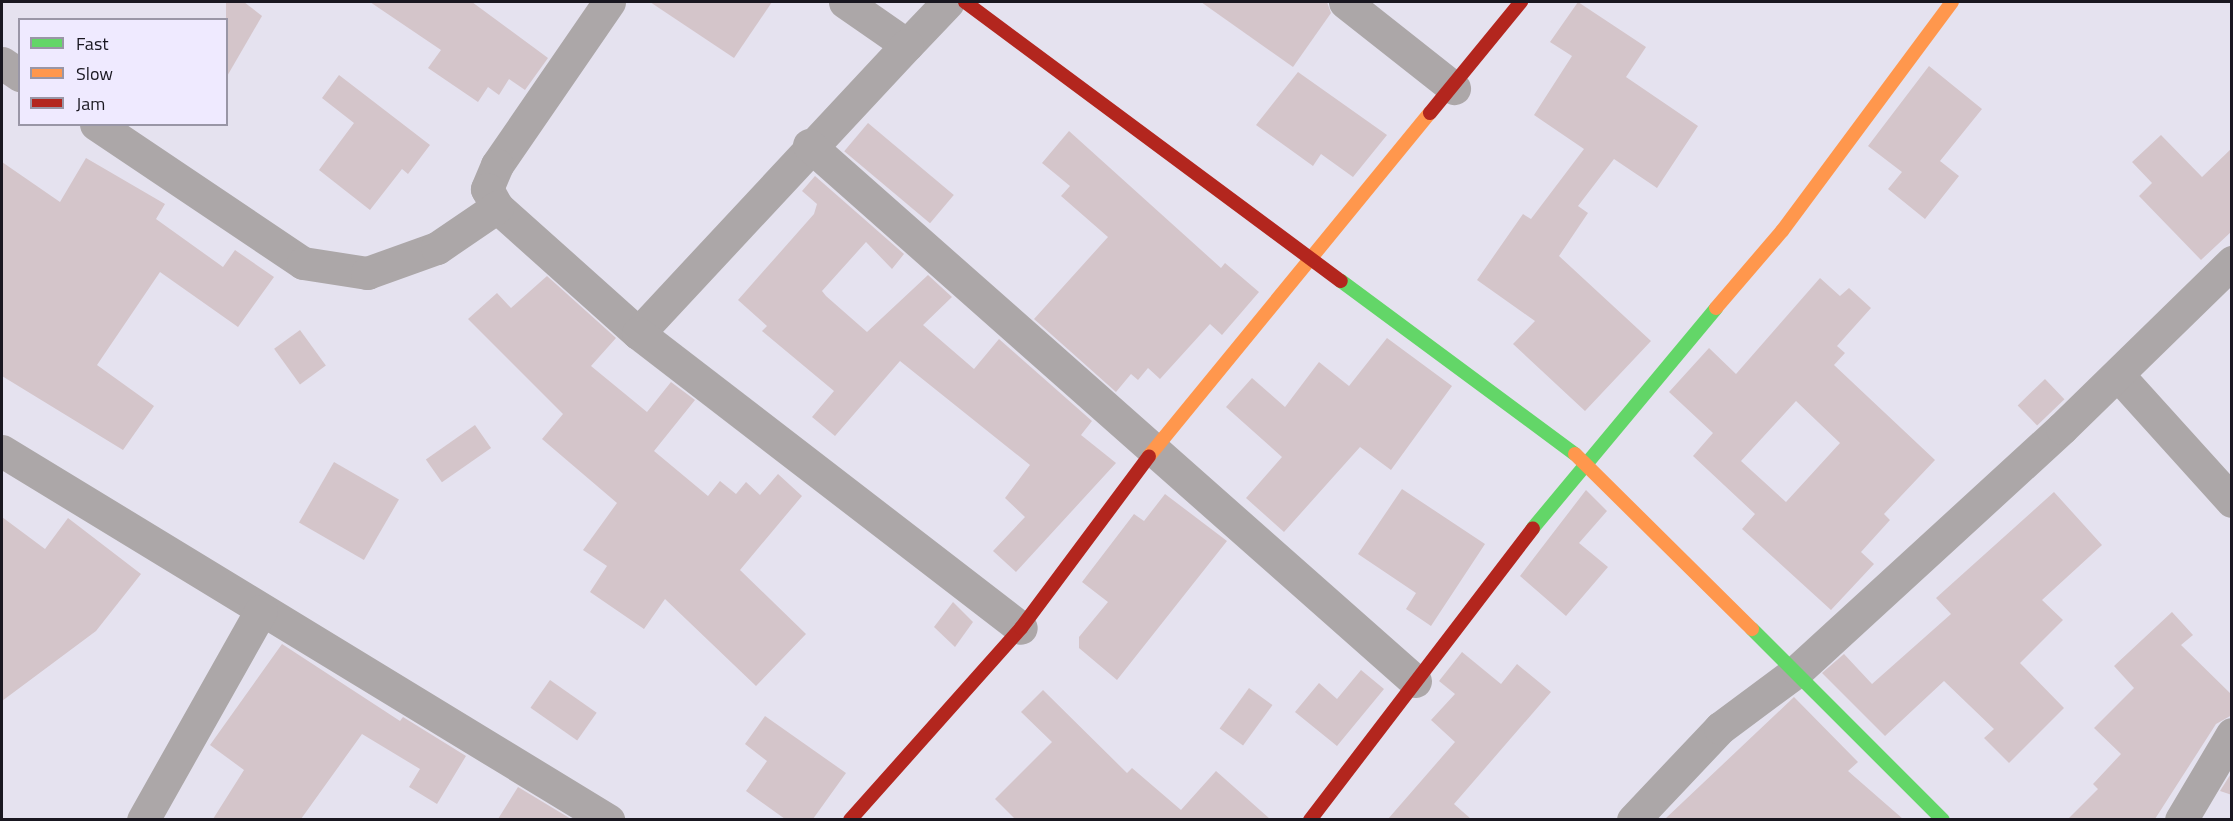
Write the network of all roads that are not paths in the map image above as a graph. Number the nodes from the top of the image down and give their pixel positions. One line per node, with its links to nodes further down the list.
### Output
1 (609, 2): 14 (street)
2 (845, 2): 8 (street)
3 (948, 2): 8 (street)
4 (965, 2): 15 (street)
5 (1345, 2): 11 (street)
6 (1521, 2): 11 (street)
7 (1952, 2): 21 (street)
8 (907, 45): 13 (street)
9 (2, 63): 10 (street)
10 (18, 74)
11 (1454, 88): 15 (street)
12 (99, 126): 14 (street)
13 (810, 145): 17 (street); 20 (street)
14 (497, 207): 17 (street)
15 (1312, 262): 20 (street); 21 (street)
16 (2232, 262): 18 (street)
17 (638, 333): 24 (street)
18 (2118, 375): 22 (street); 25 (street)
19 (2, 451): 23 (street)
20 (1152, 452): 24 (street); 26 (street)
21 (1584, 461): 25 (street); 26 (street)
22 (2232, 501)
23 (261, 611): 28 (street); 29 (street)
24 (1021, 628): 30 (street)
25 (1798, 670): 32 (street); 33 (street)
26 (1415, 681): 31 (street)
27 (2232, 734): 34 (street)
28 (143, 819)
29 (608, 819)
30 (850, 819)
31 (1310, 819)
32 (1633, 819)
33 (1943, 819)
34 (2181, 819)

